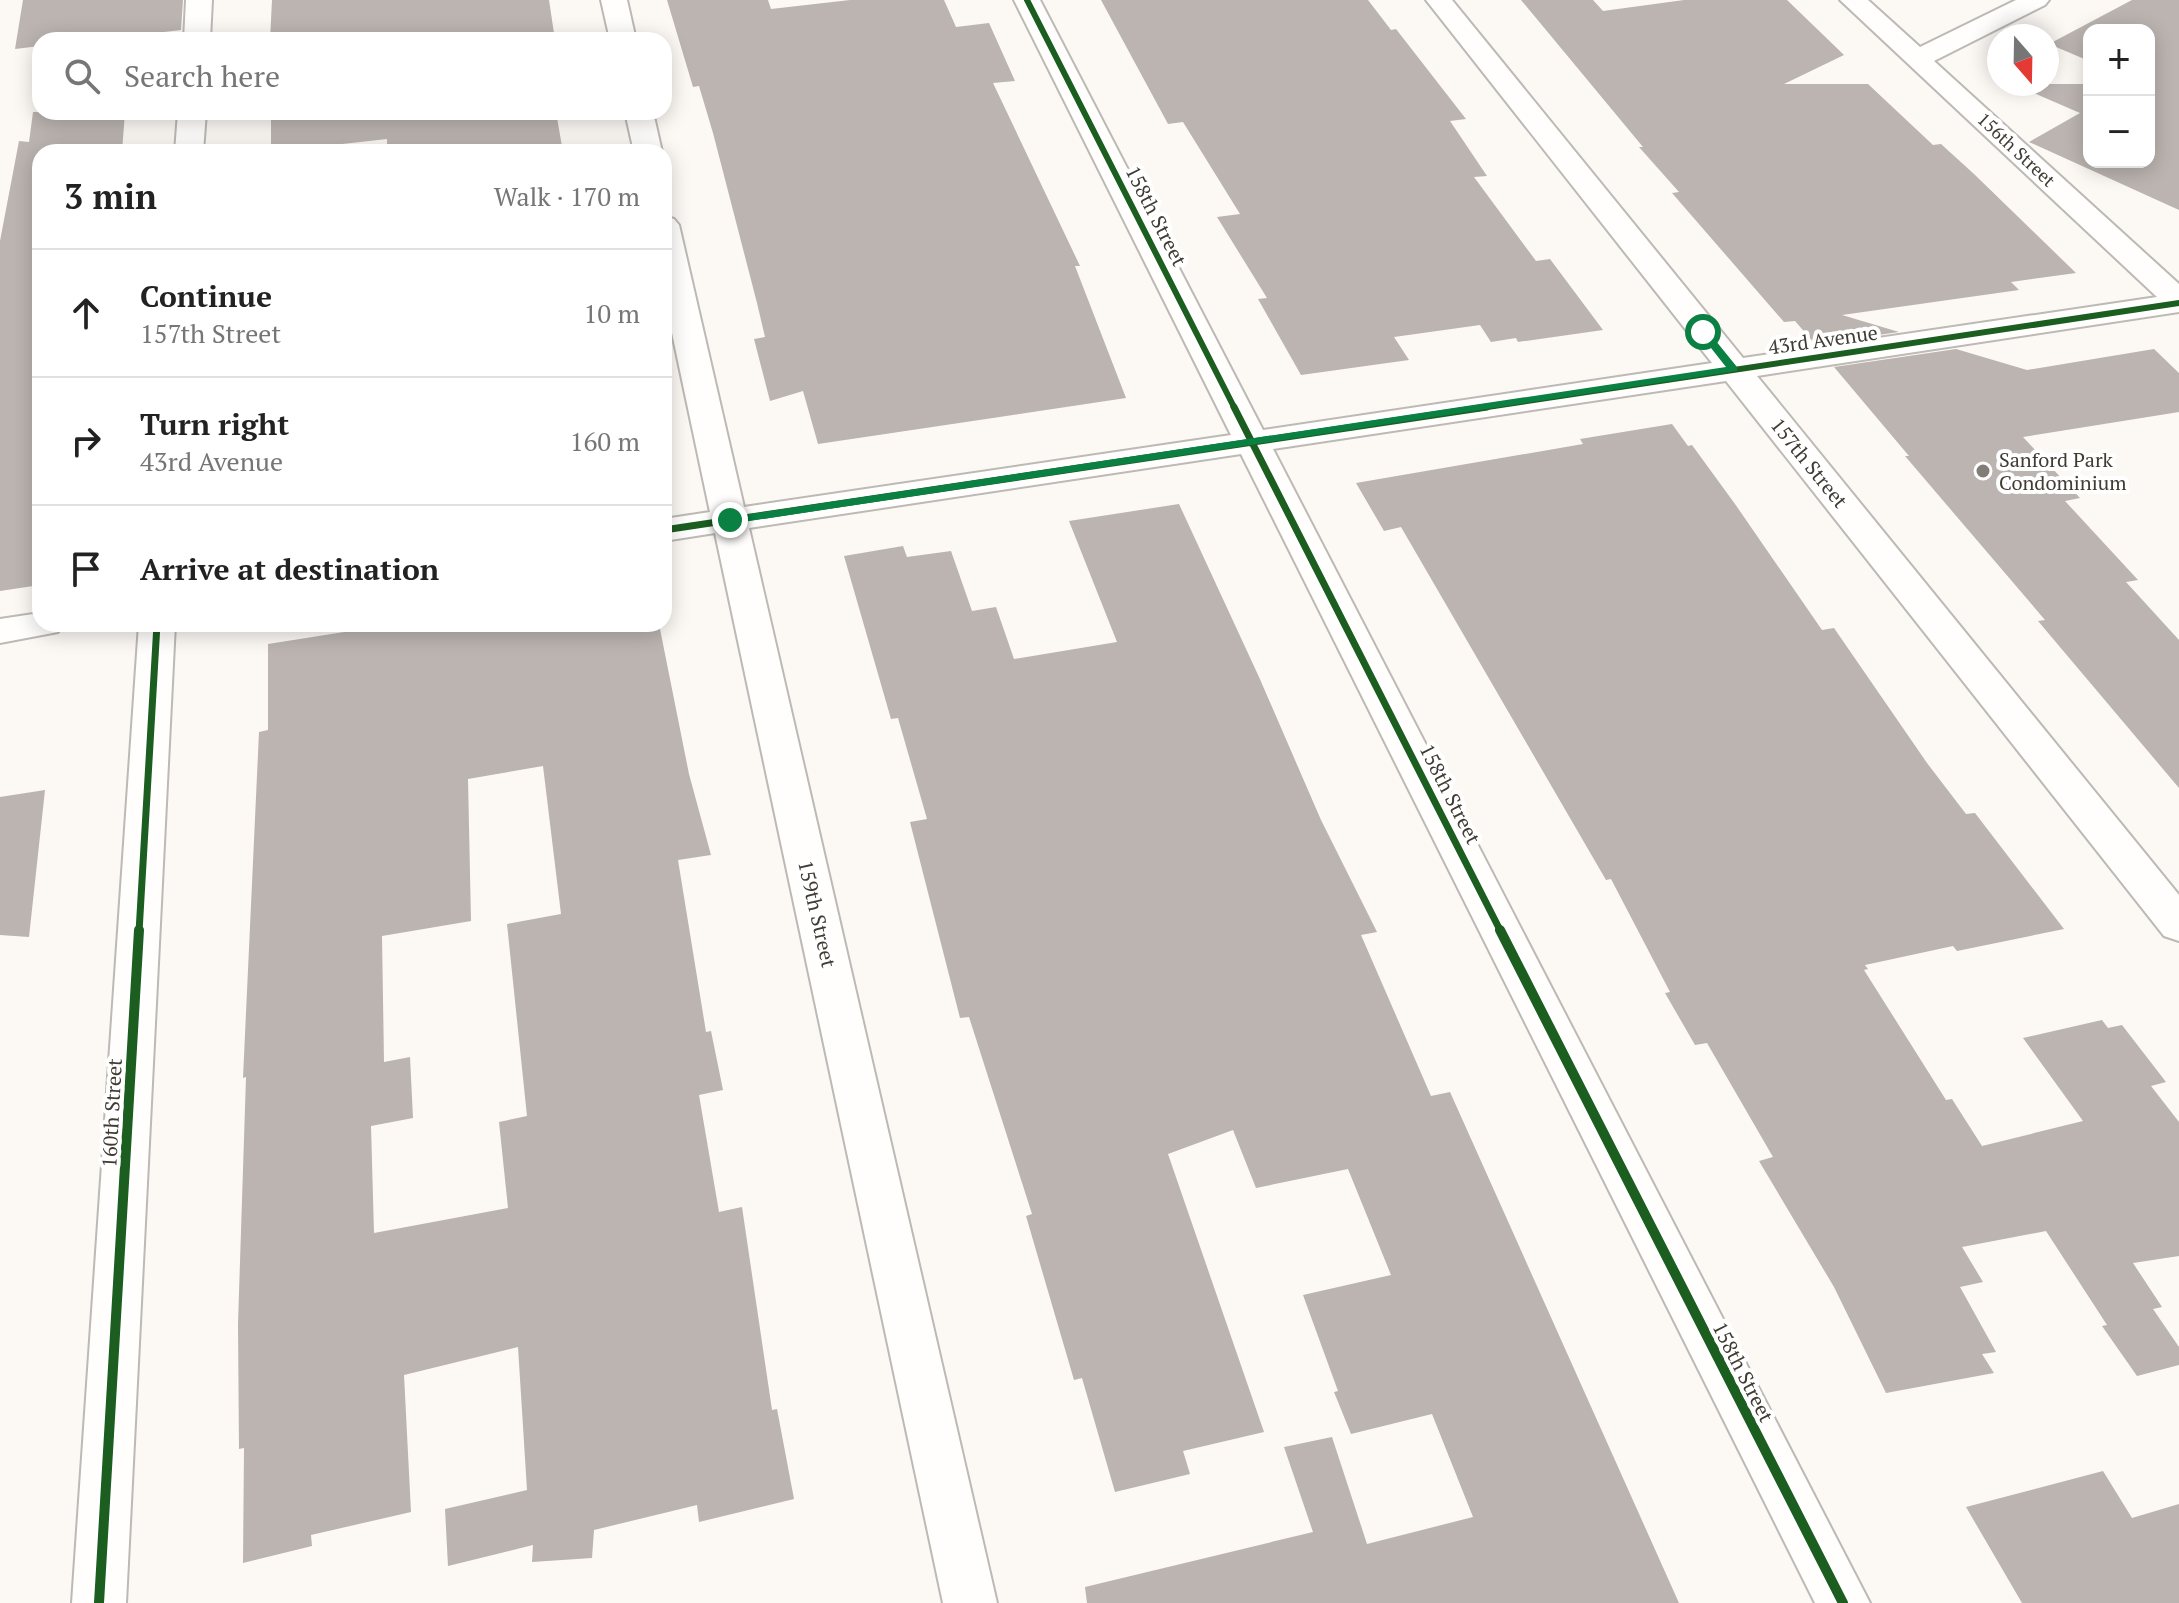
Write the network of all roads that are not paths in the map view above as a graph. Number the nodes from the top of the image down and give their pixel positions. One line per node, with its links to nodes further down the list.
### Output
1 (199, 0): 7 (street)
2 (614, 0): 8 (street)
3 (1027, 0): 17 (street, 158th Street)
4 (1439, 0): 16 (street, 157th Street)
5 (1853, 0): 9 (street, 156th Street)
6 (2036, 0): 9 (street)
7 (197, 32)
8 (621, 32)
9 (1917, 59): 15 (street, 156th Street)
10 (191, 120): 12 (street)
11 (641, 120): 13 (street)
12 (190, 144)
13 (646, 144)
14 (672, 261): 18 (street, 159th Street)
15 (2179, 302): 16 (street, 43rd Avenue)
16 (1733, 369): 17 (street, 43rd Avenue); 23 (street, 157th Street)
17 (1253, 442): 18 (street, 43rd Avenue); 26 (street, 158th Street)
18 (730, 520): 19 (street, 43rd Avenue); 25 (street, 159th Street)
19 (672, 529)
20 (32, 626): 21 (street)
21 (0, 631)
22 (157, 632): 24 (street, 160th Street)
23 (2179, 925)
24 (99, 1603)
25 (970, 1603)
26 (1843, 1603)

